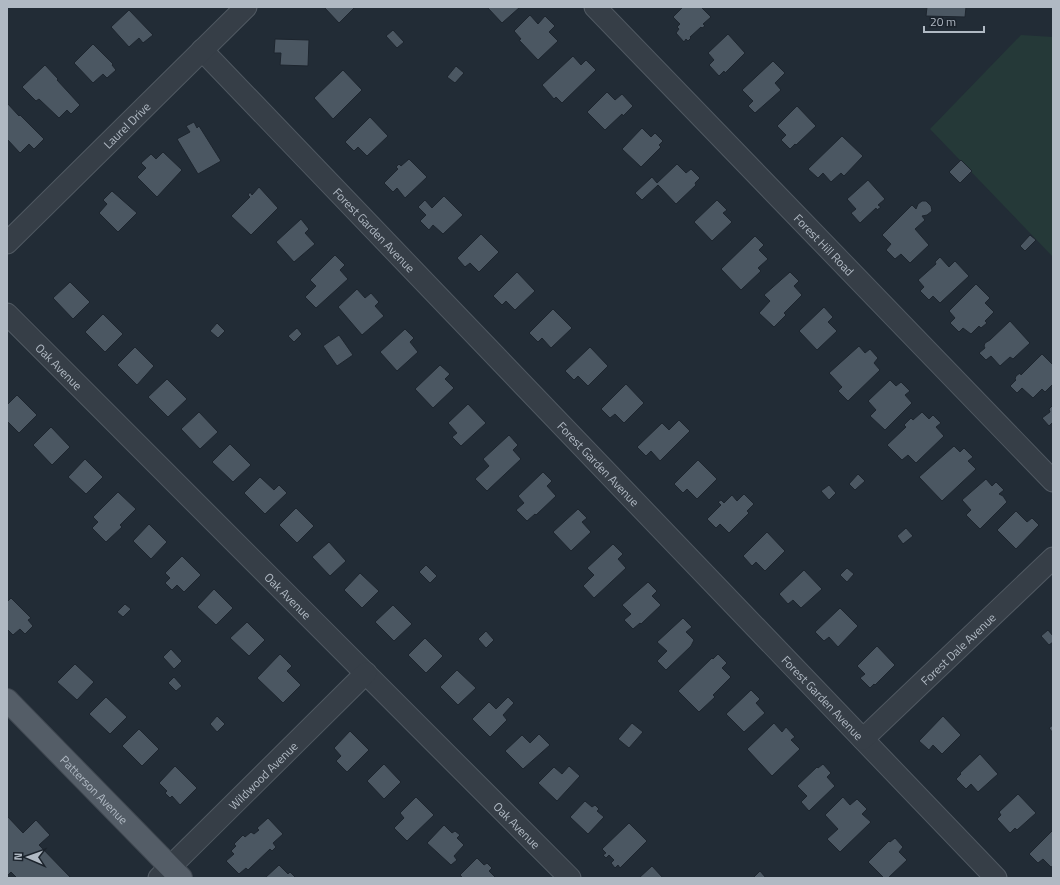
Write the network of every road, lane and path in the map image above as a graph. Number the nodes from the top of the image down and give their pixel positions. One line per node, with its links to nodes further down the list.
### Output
1 (246, 7): 3 (street, Laurel Drive)
2 (595, 7): 6 (street, Forest Hill Road)
3 (202, 50): 4 (street, Laurel Drive); 10 (street, Forest Garden Avenue)
4 (7, 243)
5 (7, 314): 8 (street, Oak Avenue)
6 (1053, 481)
7 (1053, 558): 10 (street, Forest Dale Avenue)
8 (366, 673): 11 (street, Wildwood Avenue); 12 (street, Oak Avenue)
9 (7, 700): 11 (main road, Patterson Avenue)
10 (863, 739): 13 (street, Forest Garden Avenue)
11 (170, 874)
12 (570, 878)
13 (996, 878)

